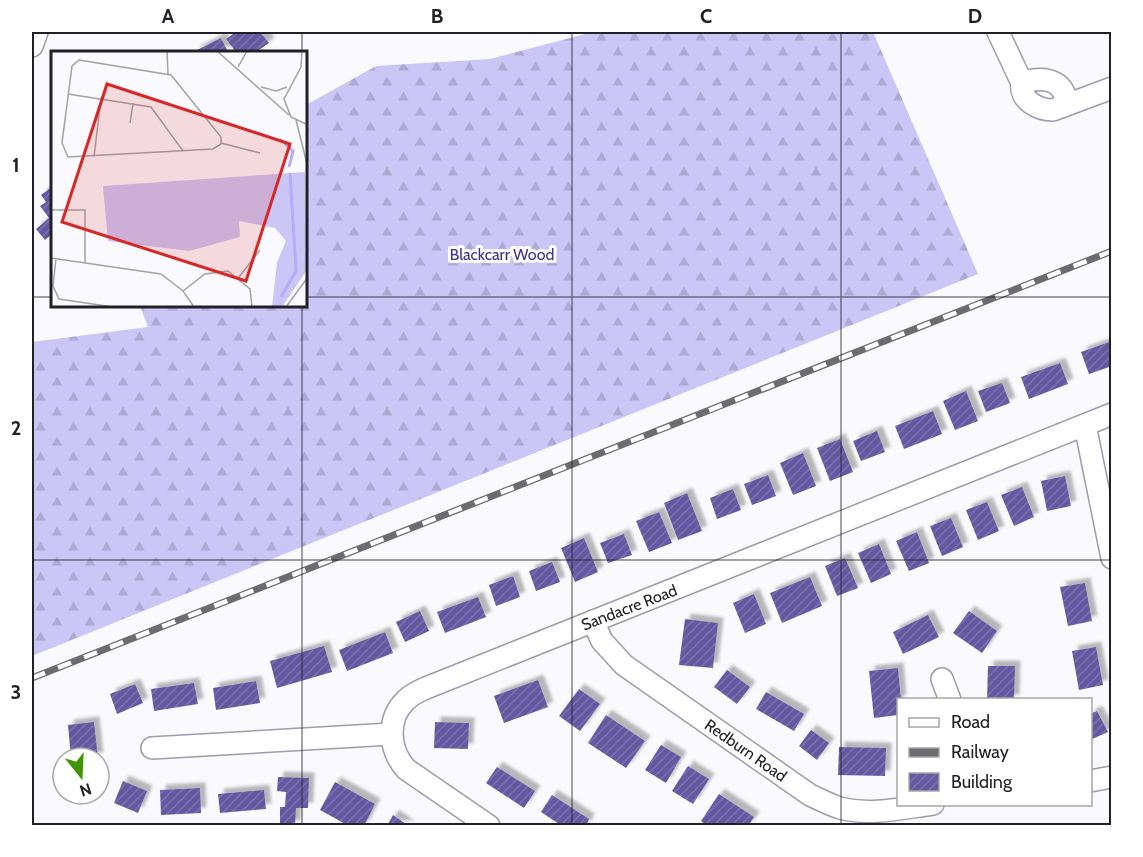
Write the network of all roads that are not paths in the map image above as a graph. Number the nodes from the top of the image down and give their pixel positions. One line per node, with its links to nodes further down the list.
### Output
1 (36, 32): 3 (street)
2 (998, 32): 4 (street)
3 (32, 46)
4 (1112, 88)
5 (1112, 414): 6 (street, Sandacre Road)
6 (1085, 424): 7 (street); 8 (street, Sandacre Road)
7 (1112, 558)
8 (593, 621): 11 (street, Sandacre Road); 15 (street, Redburn Road)
9 (942, 679): 10 (street)
10 (950, 698)
11 (391, 734): 12 (street); 16 (street)
12 (152, 748)
13 (1112, 777): 14 (street)
14 (1092, 781)
15 (917, 806)
16 (489, 825)

